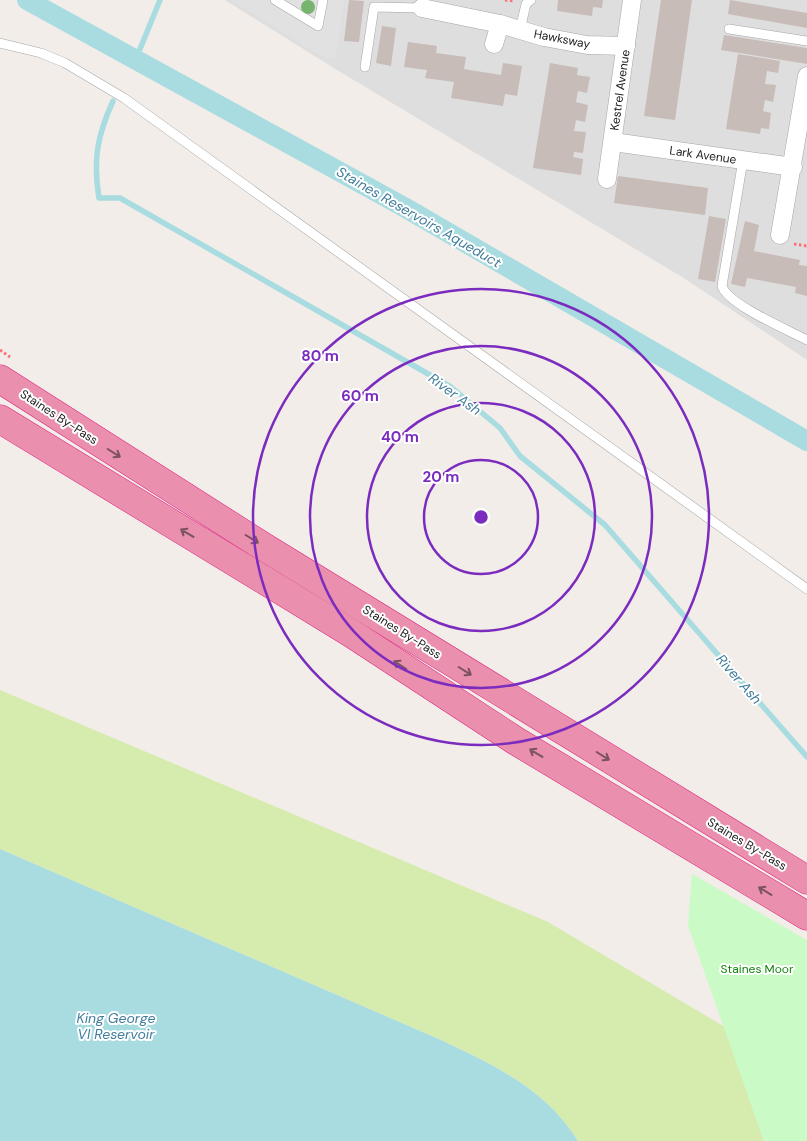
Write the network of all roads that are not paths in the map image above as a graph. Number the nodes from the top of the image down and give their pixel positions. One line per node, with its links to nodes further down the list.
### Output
1 (275, 0): 2 (lane)
2 (323, 0)
3 (531, 0): 8 (lane)
4 (632, 0): 12 (street, Kestrel Avenue)
5 (422, 8): 6 (street, Hawksway); 13 (lane)
6 (500, 24): 8 (street, Hawksway); 11 (street)
7 (729, 29): 9 (lane)
8 (520, 30): 12 (street, Hawksway)
9 (807, 41)
10 (0, 43): 23 (lane)
11 (494, 44)
12 (626, 46): 15 (street, Kestrel Avenue)
13 (365, 67)
14 (807, 76): 17 (street)
15 (613, 142): 16 (street, Lark Avenue); 18 (street, Kestrel Avenue)
16 (743, 160): 17 (street, Lark Avenue); 20 (lane)
17 (792, 167): 19 (street)
18 (607, 179)
19 (780, 235)
20 (807, 340)
21 (0, 379): 24 (highway, Staines By-Pass, one-way to 24)
22 (0, 419): 25 (highway, one-way to 22)
23 (807, 588)
24 (807, 880)
25 (807, 916)

